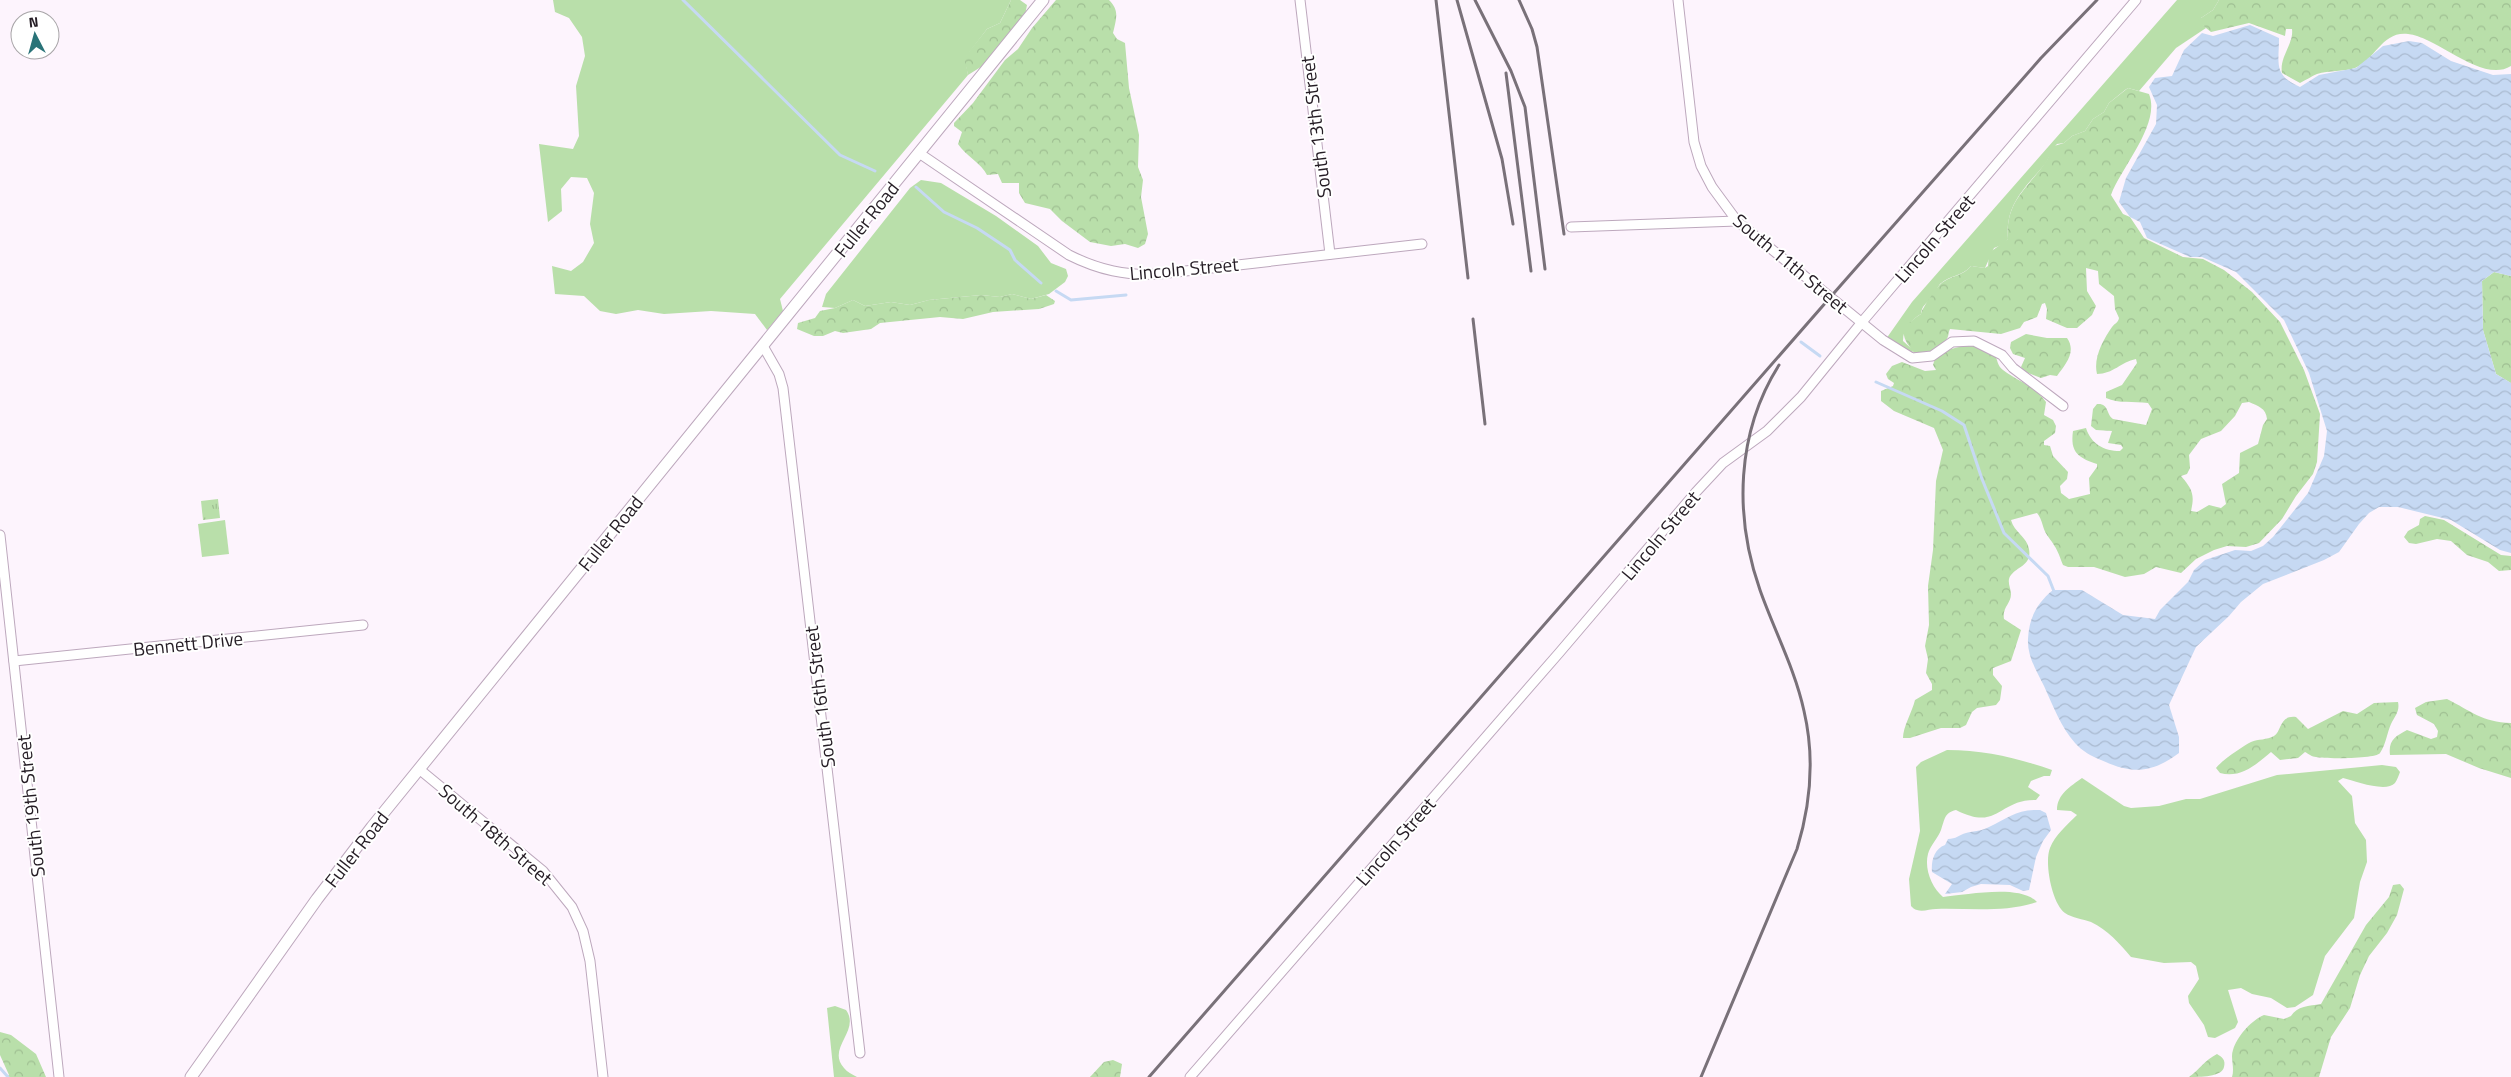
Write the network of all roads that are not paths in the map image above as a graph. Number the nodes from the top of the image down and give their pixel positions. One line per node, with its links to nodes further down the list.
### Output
1 (1043, 0): 5 (street, Fuller Road)
2 (1300, 0): 9 (street, South 13th Street)
3 (1678, 0): 6 (street, South 11th Street)
4 (2136, 0): 10 (street, Lincoln Street)
5 (919, 153): 9 (street, Lincoln Street); 11 (street, Fuller Road)
6 (1737, 221): 7 (street); 10 (street, South 11th Street)
7 (1571, 227)
8 (1422, 244): 9 (street, Lincoln Street)
9 (1330, 254)
10 (1862, 322): 12 (street, South 11th Street); 21 (street, Lincoln Street)
11 (763, 346): 16 (street, Fuller Road); 17 (street, South 16th Street)
12 (2063, 406)
13 (0, 535): 15 (street, South 19th Street)
14 (363, 625): 15 (street, Bennett Drive)
15 (14, 661): 18 (street, South 19th Street)
16 (419, 769): 19 (street, Fuller Road); 20 (street, South 18th Street)
17 (860, 1053)
18 (59, 1077)
19 (191, 1077)
20 (603, 1077)
21 (1190, 1077)

